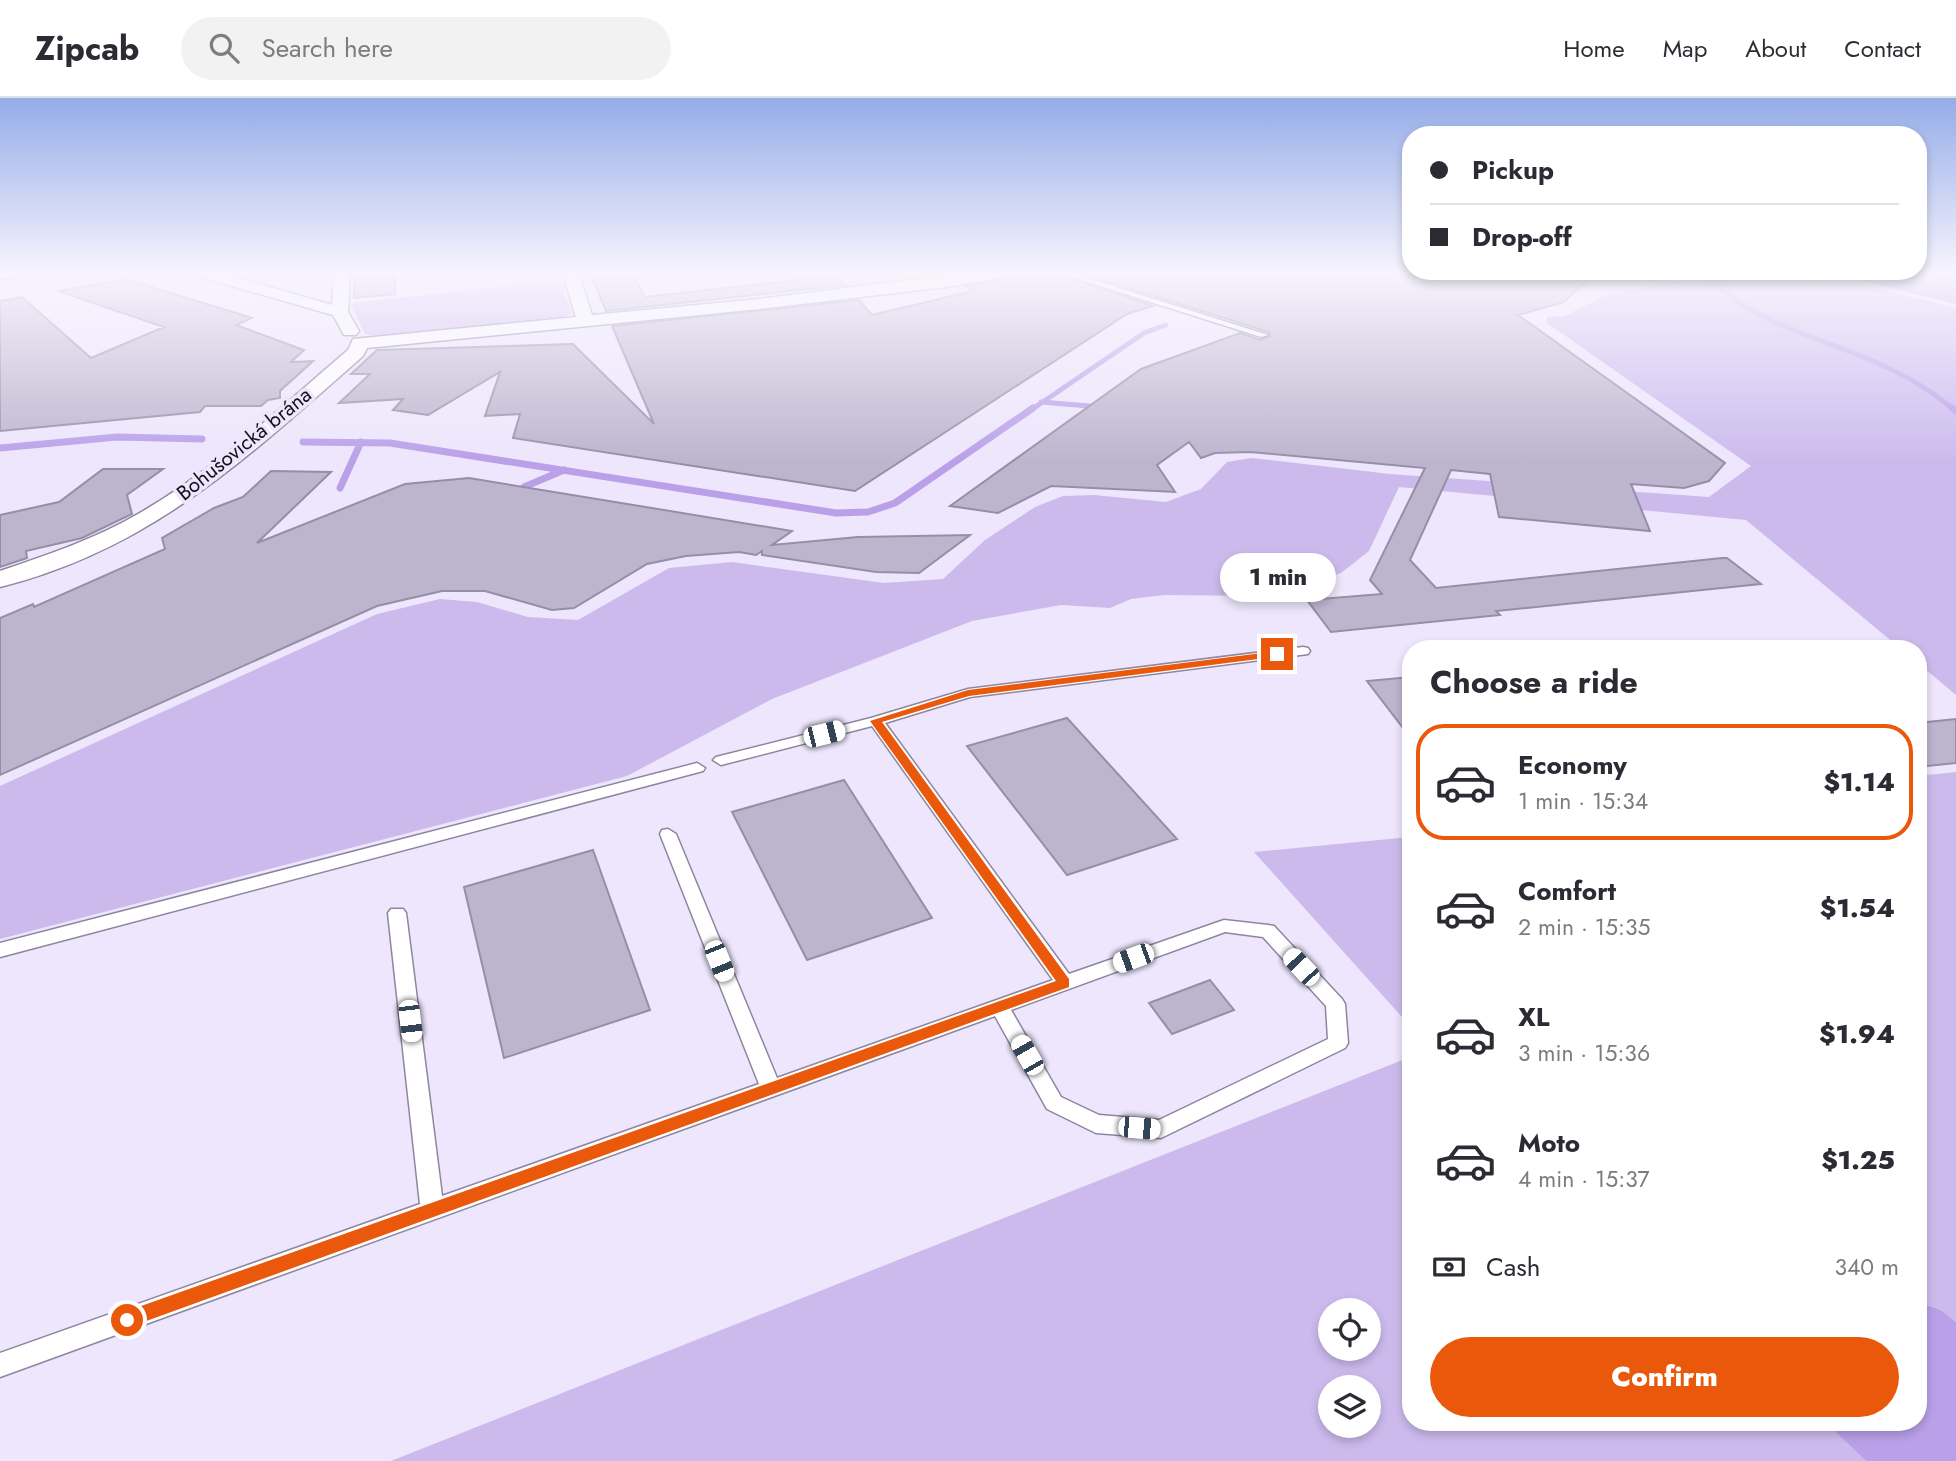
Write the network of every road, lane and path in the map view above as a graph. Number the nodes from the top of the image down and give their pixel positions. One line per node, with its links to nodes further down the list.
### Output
1 (354, 335): 3 (street)
2 (450, 335): 3 (street)
3 (359, 343): 4 (street, Bohušovická brána)
4 (0, 579)
5 (1303, 650): 6 (lane)
6 (876, 721): 7 (lane); 12 (lane)
7 (720, 760)
8 (697, 768): 11 (lane)
9 (668, 834): 14 (lane)
10 (397, 913): 15 (lane)
11 (0, 950)
12 (1065, 983): 13 (lane); 13 (lane)
13 (999, 1006): 14 (lane)
14 (771, 1088): 15 (lane)
15 (432, 1210): 16 (lane)
16 (0, 1365)

